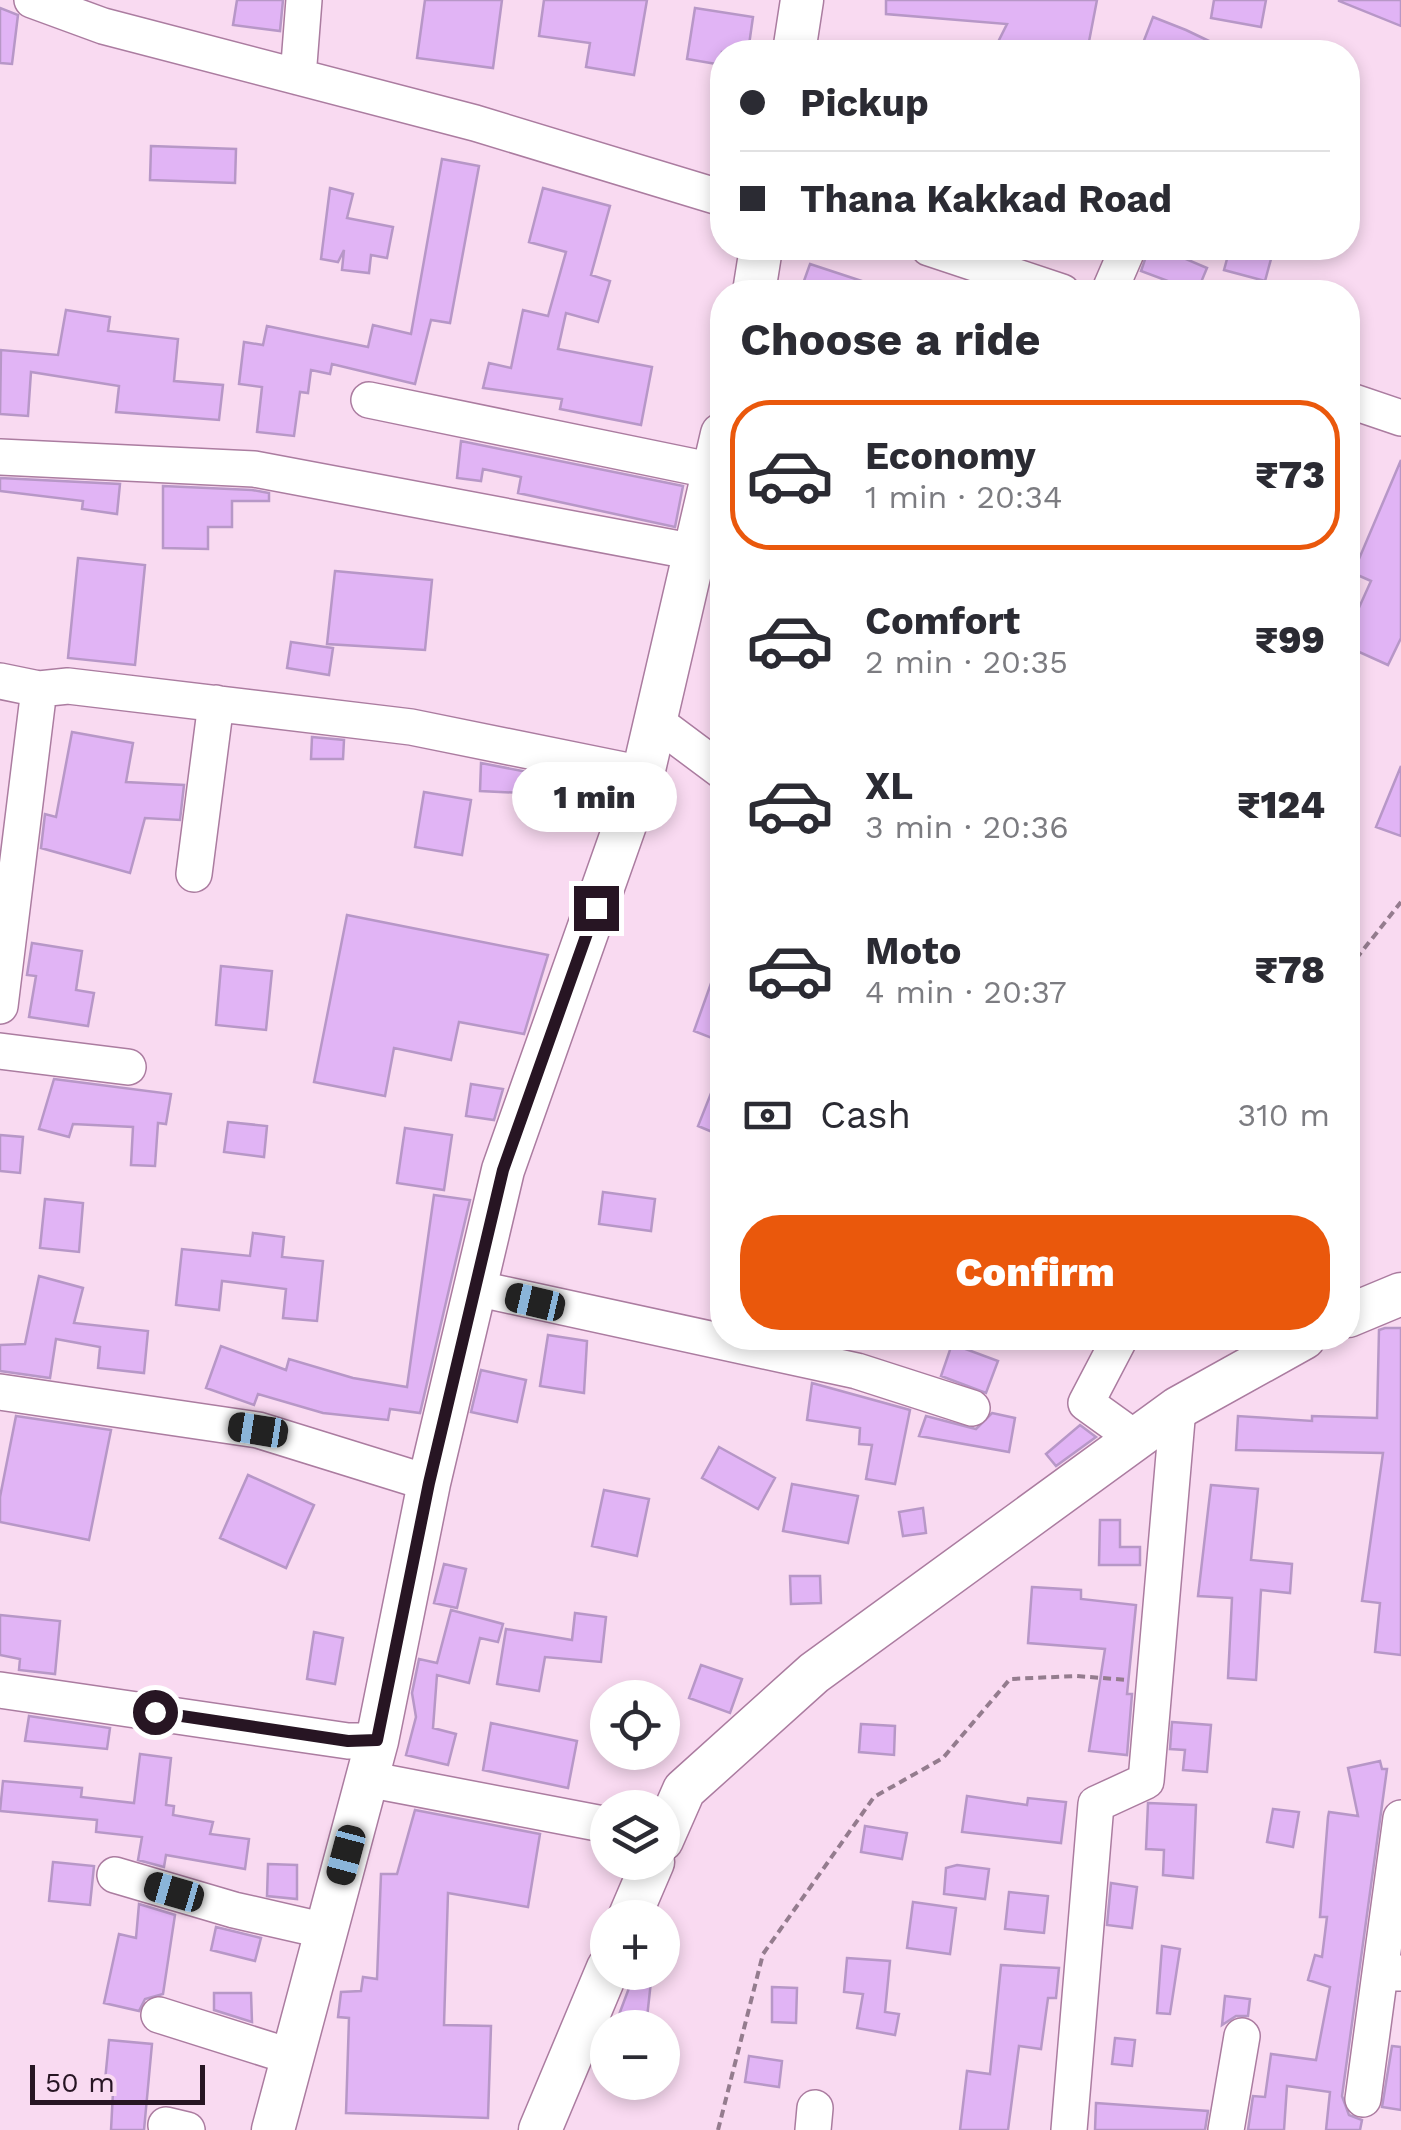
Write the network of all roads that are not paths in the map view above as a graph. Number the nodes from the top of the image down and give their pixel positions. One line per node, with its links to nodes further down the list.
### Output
1 (304, 0): 5 (street)
2 (802, 0): 4 (main road)
3 (50, 3): 5 (street)
4 (796, 40)
5 (298, 77): 6 (street)
6 (710, 194)
7 (965, 260): 8 (street)
8 (1025, 280)
9 (369, 400): 12 (street)
10 (1360, 404): 11 (street)
11 (1401, 418)
12 (710, 451)
13 (0, 457): 15 (street)
14 (710, 487): 15 (main road)
15 (695, 552): 19 (main road)
16 (0, 681): 17 (street)
17 (39, 689): 18 (street); 23 (street)
18 (216, 703): 21 (street); 22 (street)
19 (655, 721): 20 (street); 21 (main road)
20 (710, 762)
21 (643, 774): 26 (main road)
22 (194, 874)
23 (0, 1006)
24 (0, 1051): 25 (street)
25 (128, 1066)
26 (475, 1288): 29 (street); 37 (main road)
27 (1401, 1294): 28 (main road)
28 (1360, 1311)
29 (710, 1339)
30 (760, 1350): 34 (street)
31 (1114, 1350): 36 (street)
32 (1282, 1350): 35 (main road)
33 (0, 1392): 37 (street)
34 (972, 1408)
35 (1178, 1408): 36 (main road); 53 (street)
36 (1136, 1438): 40 (main road)
37 (429, 1483): 39 (main road)
38 (0, 1690): 39 (street)
39 (372, 1760): 42 (street); 44 (main road)
40 (680, 1799)
41 (1401, 1818): 45 (street)
42 (590, 1820)
43 (115, 1875): 44 (street)
44 (326, 1930): 49 (main road)
45 (1391, 1973): 50 (street)
46 (599, 1990): 52 (main road)
47 (159, 2015): 49 (street)
48 (1242, 2036): 54 (street)
49 (292, 2057): 51 (main road)
50 (1363, 2098)
51 (273, 2130)
52 (540, 2130)
53 (1069, 2130)
54 (1226, 2130)

